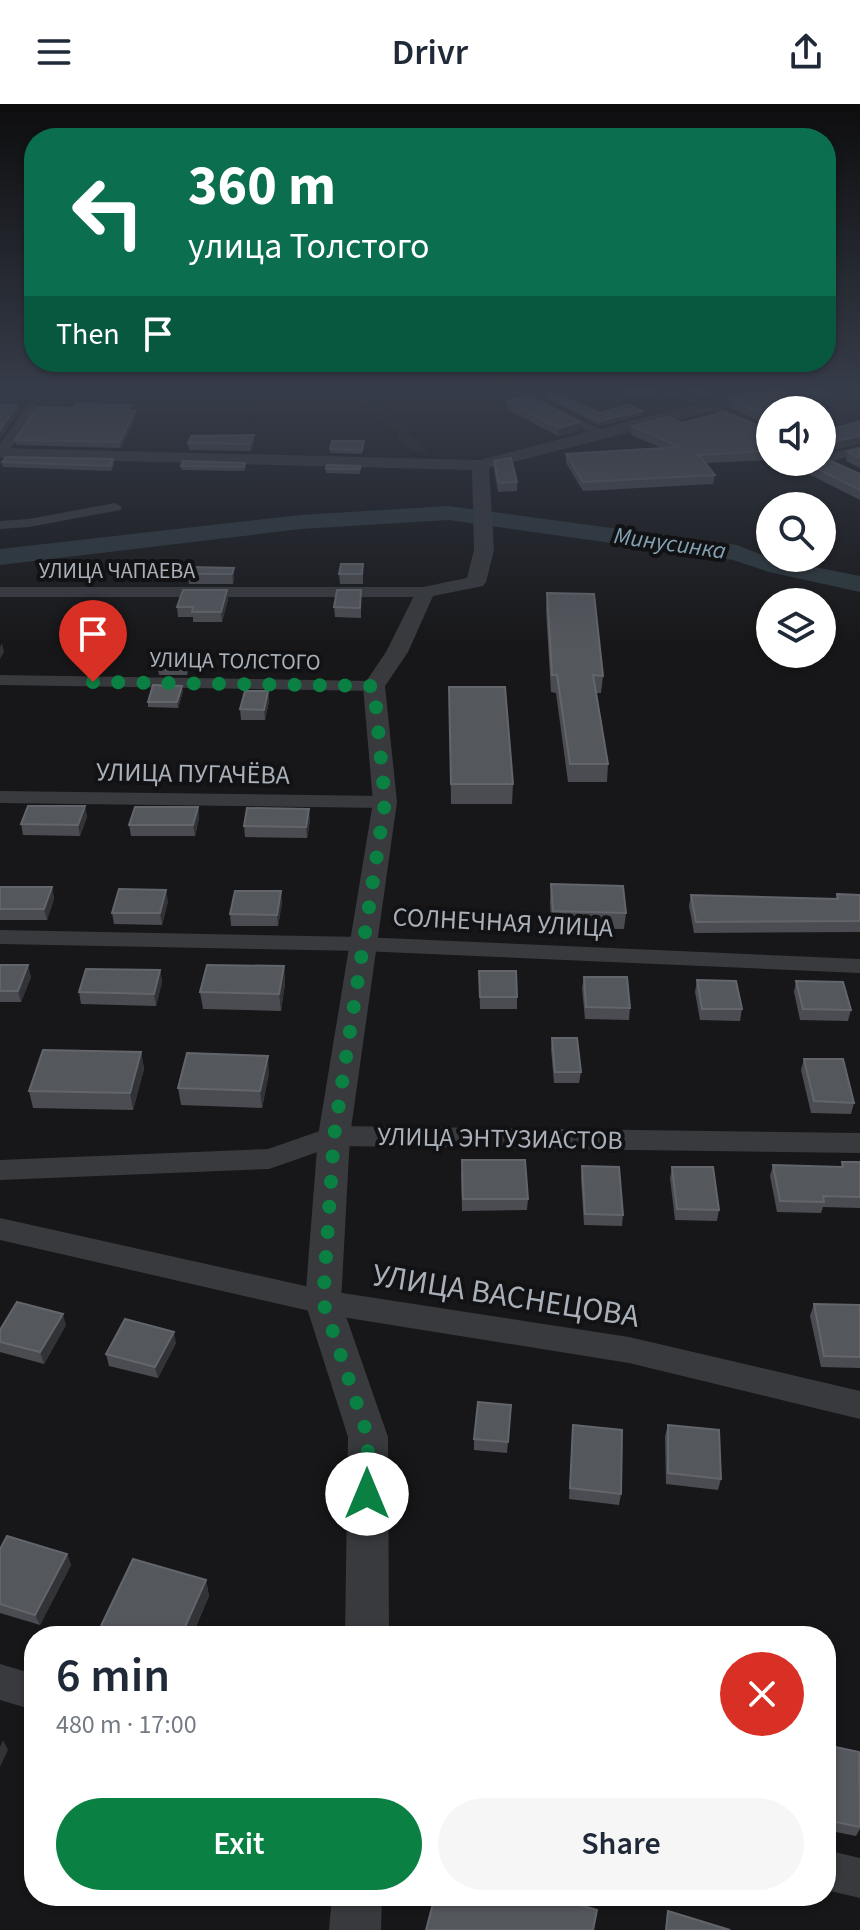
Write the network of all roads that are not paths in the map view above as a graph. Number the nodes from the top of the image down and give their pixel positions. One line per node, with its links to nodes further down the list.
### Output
1 (481, 474): 5 (street)
2 (115, 507): 3 (street)
3 (0, 525)
4 (0, 592): 5 (street, УЛИЦА ЧАПАЕВА)
5 (425, 592): 7 (street)
6 (0, 680): 7 (street, УЛИЦА ТОЛСТОГО)
7 (374, 686): 9 (street)
8 (0, 797): 9 (street, УЛИЦА ПУГАЧЁВА)
9 (385, 802): 11 (street)
10 (0, 937): 11 (street, СОЛНЕЧНАЯ УЛИЦА)
11 (362, 944): 12 (street, СОЛНЕЧНАЯ УЛИЦА); 13 (street)
12 (860, 966)
13 (334, 1136): 14 (street, УЛИЦА ЭНТУЗИАСТОВ); 15 (street, УЛИЦА ЭНТУЗИАСТОВ); 17 (street)
14 (860, 1143)
15 (0, 1170)
16 (0, 1229): 17 (street, УЛИЦА ВАСНЕЦОВА)
17 (323, 1302): 18 (street, УЛИЦА ВАСНЕЦОВА); 19 (street)
18 (860, 1405)
19 (367, 1626)
20 (0, 1682): 21 (street)
21 (24, 1689)
22 (836, 1872): 23 (street)
23 (860, 1878)
24 (356, 1906): 25 (street)
25 (355, 1930)

